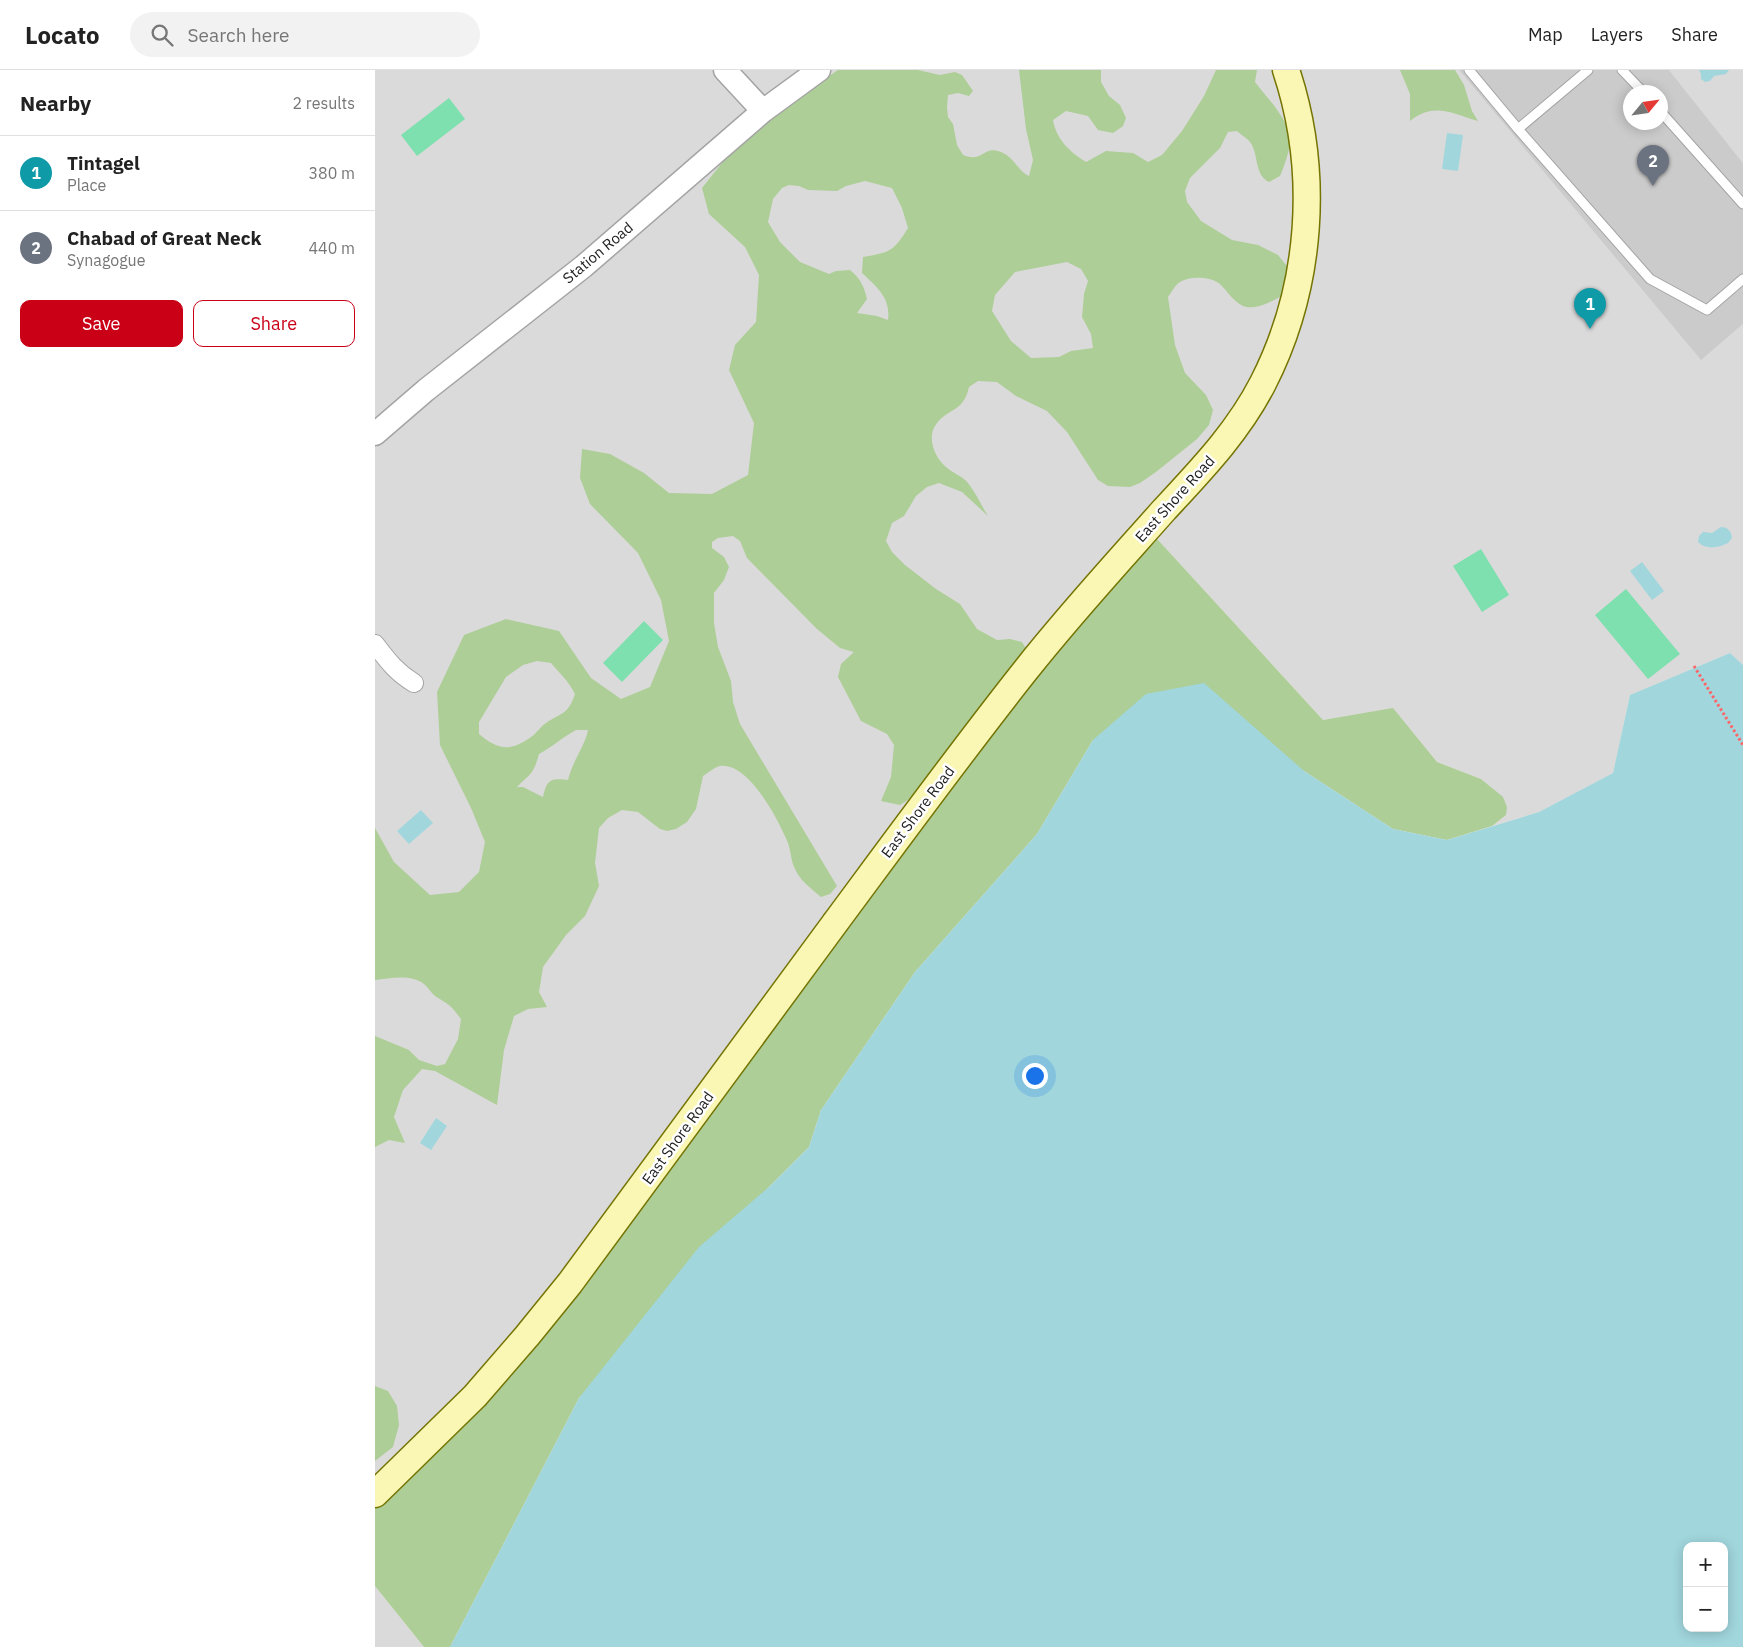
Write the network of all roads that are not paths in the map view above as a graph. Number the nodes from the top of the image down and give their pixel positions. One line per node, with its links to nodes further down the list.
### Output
1 (725, 70): 8 (street)
2 (819, 70): 8 (street, Station Road)
3 (1286, 70): 16 (main road, East Shore Road)
4 (1469, 70): 10 (lane)
5 (1588, 70): 10 (lane)
6 (1622, 70): 7 (lane)
7 (1636, 85)
8 (763, 111): 13 (street, Station Road)
9 (1668, 120): 11 (lane)
10 (1518, 128): 12 (lane)
11 (1743, 204)
12 (1743, 279)
13 (375, 434)
14 (375, 644): 15 (street)
15 (414, 683)
16 (375, 1494)

